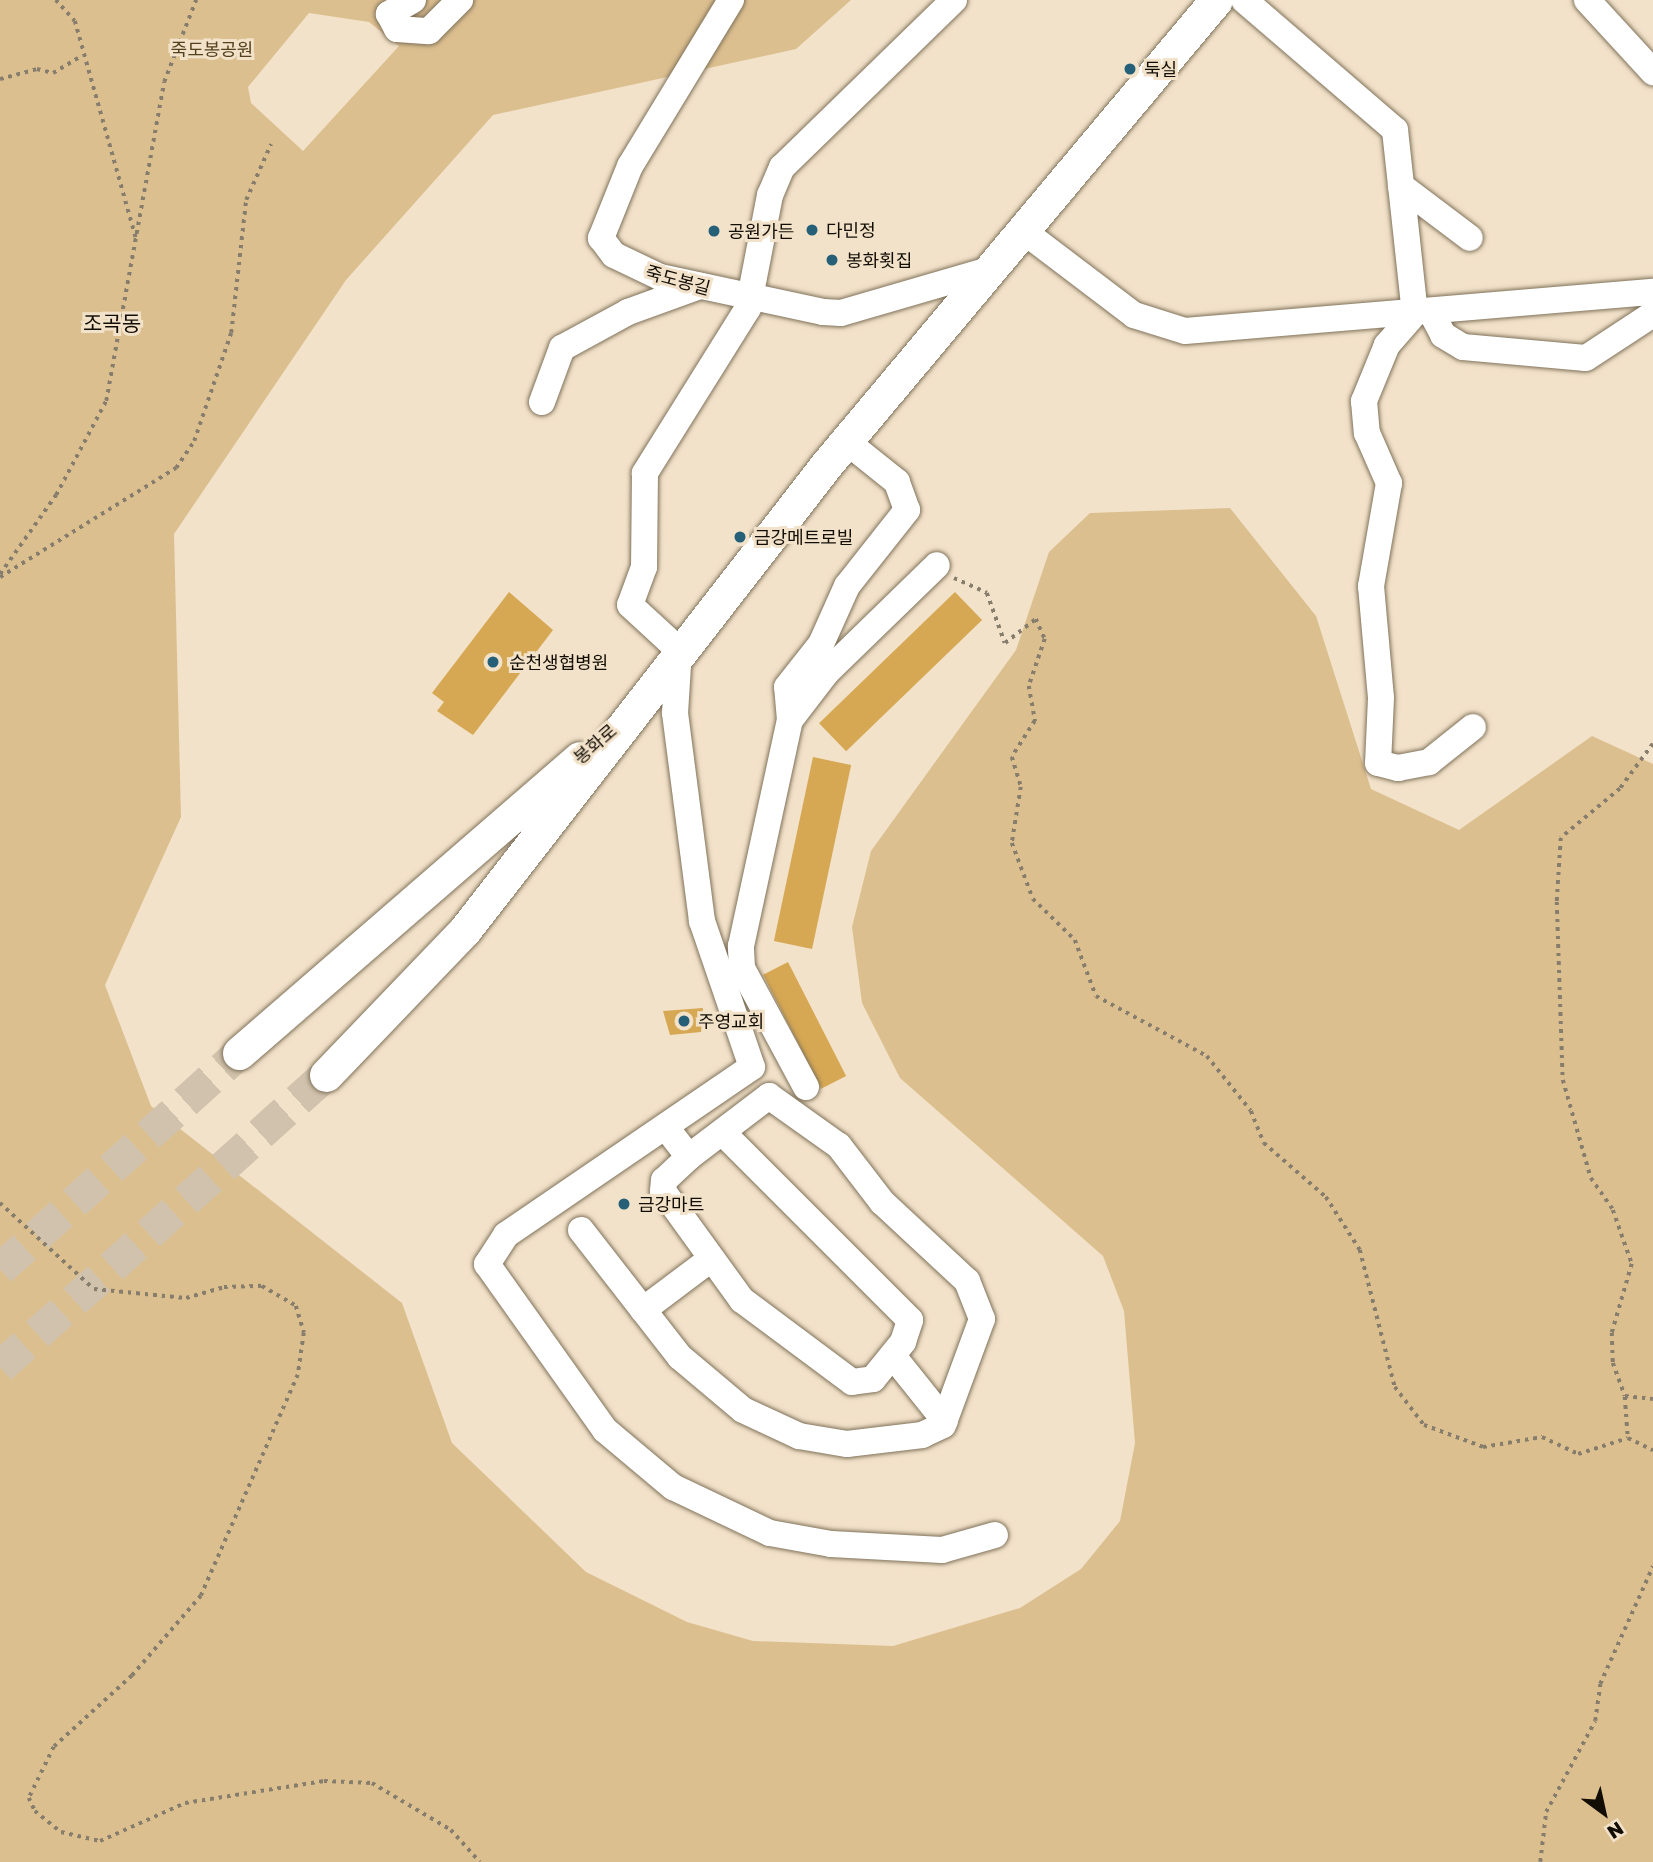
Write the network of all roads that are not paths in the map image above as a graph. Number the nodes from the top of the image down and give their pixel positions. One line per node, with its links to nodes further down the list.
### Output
1 (413, 0): 2 (street)
2 (460, 0)
3 (732, 0): 13 (street, 죽도봉길)
4 (954, 0): 15 (street)
5 (1216, 0): 10 (main road)
6 (1244, 0): 9 (street)
7 (1587, 0): 8 (street)
8 (1653, 72)
9 (1401, 186): 11 (street); 16 (street)
10 (1022, 230): 12 (main road); 16 (street)
11 (1470, 238)
12 (989, 270): 15 (street, 죽도봉길); 19 (main road)
13 (700, 286): 15 (street, 죽도봉길); 18 (street)
14 (1653, 292): 16 (street)
15 (753, 298): 21 (street)
16 (1423, 312): 17 (street); 24 (street)
17 (1653, 314)
18 (542, 402)
19 (846, 441): 21 (main road); 23 (street)
20 (936, 566): 23 (street)
21 (679, 650): 22 (main road); 28 (street)
22 (628, 715): 25 (main road, 봉화로); 26 (main road, 봉화로)
23 (790, 720): 27 (street)
24 (1473, 727)
25 (239, 1053)
26 (326, 1075)
27 (806, 1087)
28 (666, 1128): 30 (street); 36 (street)
29 (724, 1134): 30 (street); 34 (street); 35 (street)
30 (688, 1157): 32 (street)
31 (581, 1230): 33 (street)
32 (711, 1259): 33 (street); 34 (street)
33 (643, 1310): 35 (street)
34 (893, 1356): 35 (street)
35 (945, 1421)
36 (995, 1535)

